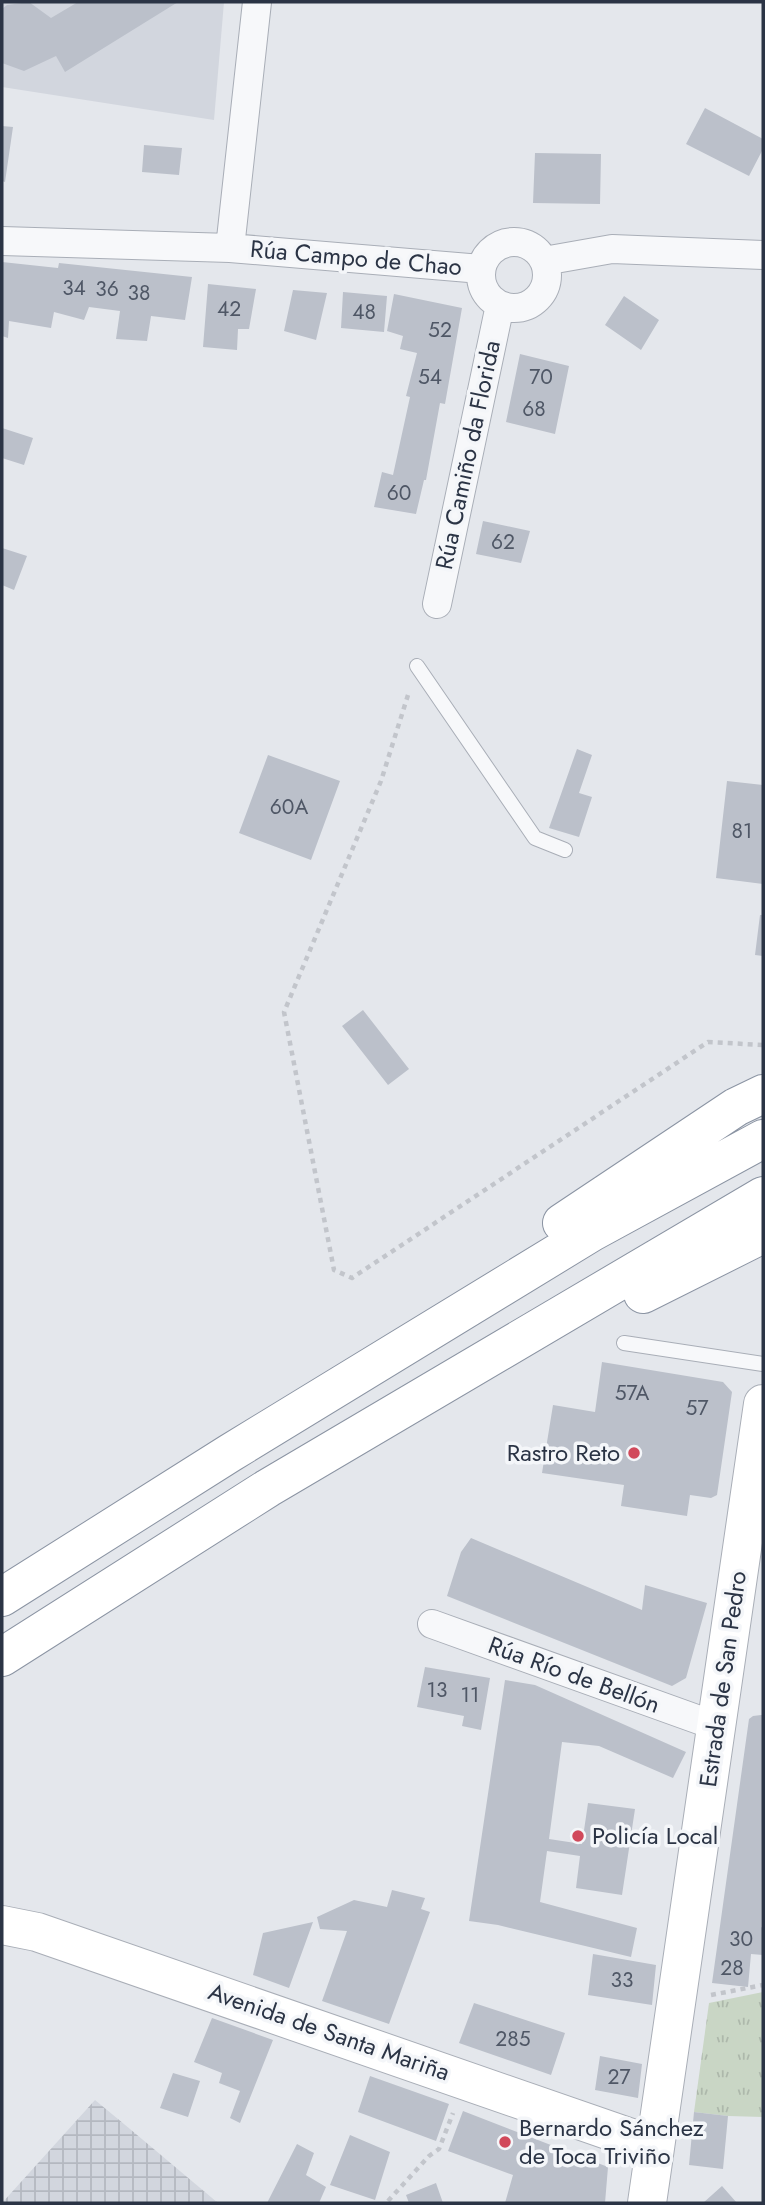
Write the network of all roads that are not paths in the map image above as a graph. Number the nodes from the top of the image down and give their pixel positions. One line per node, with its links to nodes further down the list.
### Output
1 (257, 2): 3 (street, Rúa Campo de Chao)
2 (2, 241): 3 (street, Rúa Campo de Chao)
3 (230, 248): 6 (street, Rúa Campo de Chao)
4 (763, 255): 5 (street)
5 (544, 261): 6 (street); 7 (street)
6 (481, 270): 7 (street)
7 (500, 306): 8 (street, Rúa Camiño da Florida)
8 (437, 604)
9 (417, 666): 10 (lane)
10 (565, 850)
11 (763, 1094): 18 (main road)
12 (763, 1139): 18 (main road)
13 (763, 1196): 19 (main road)
14 (763, 1234): 19 (main road)
15 (624, 1343): 16 (lane)
16 (763, 1364)
17 (763, 1404): 23 (main road, Estrada de San Pedro)
18 (230, 1453): 20 (main road)
19 (268, 1488): 22 (main road)
20 (2, 1597)
21 (432, 1624): 23 (street, Rúa Río de Bellón)
22 (2, 1657)
23 (716, 1726): 25 (main road, Estrada de San Pedro)
24 (2, 1925): 25 (main road, Avenida de Santa Mariña)
25 (654, 2146): 26 (main road, Estrada de San Pedro)
26 (647, 2203)

